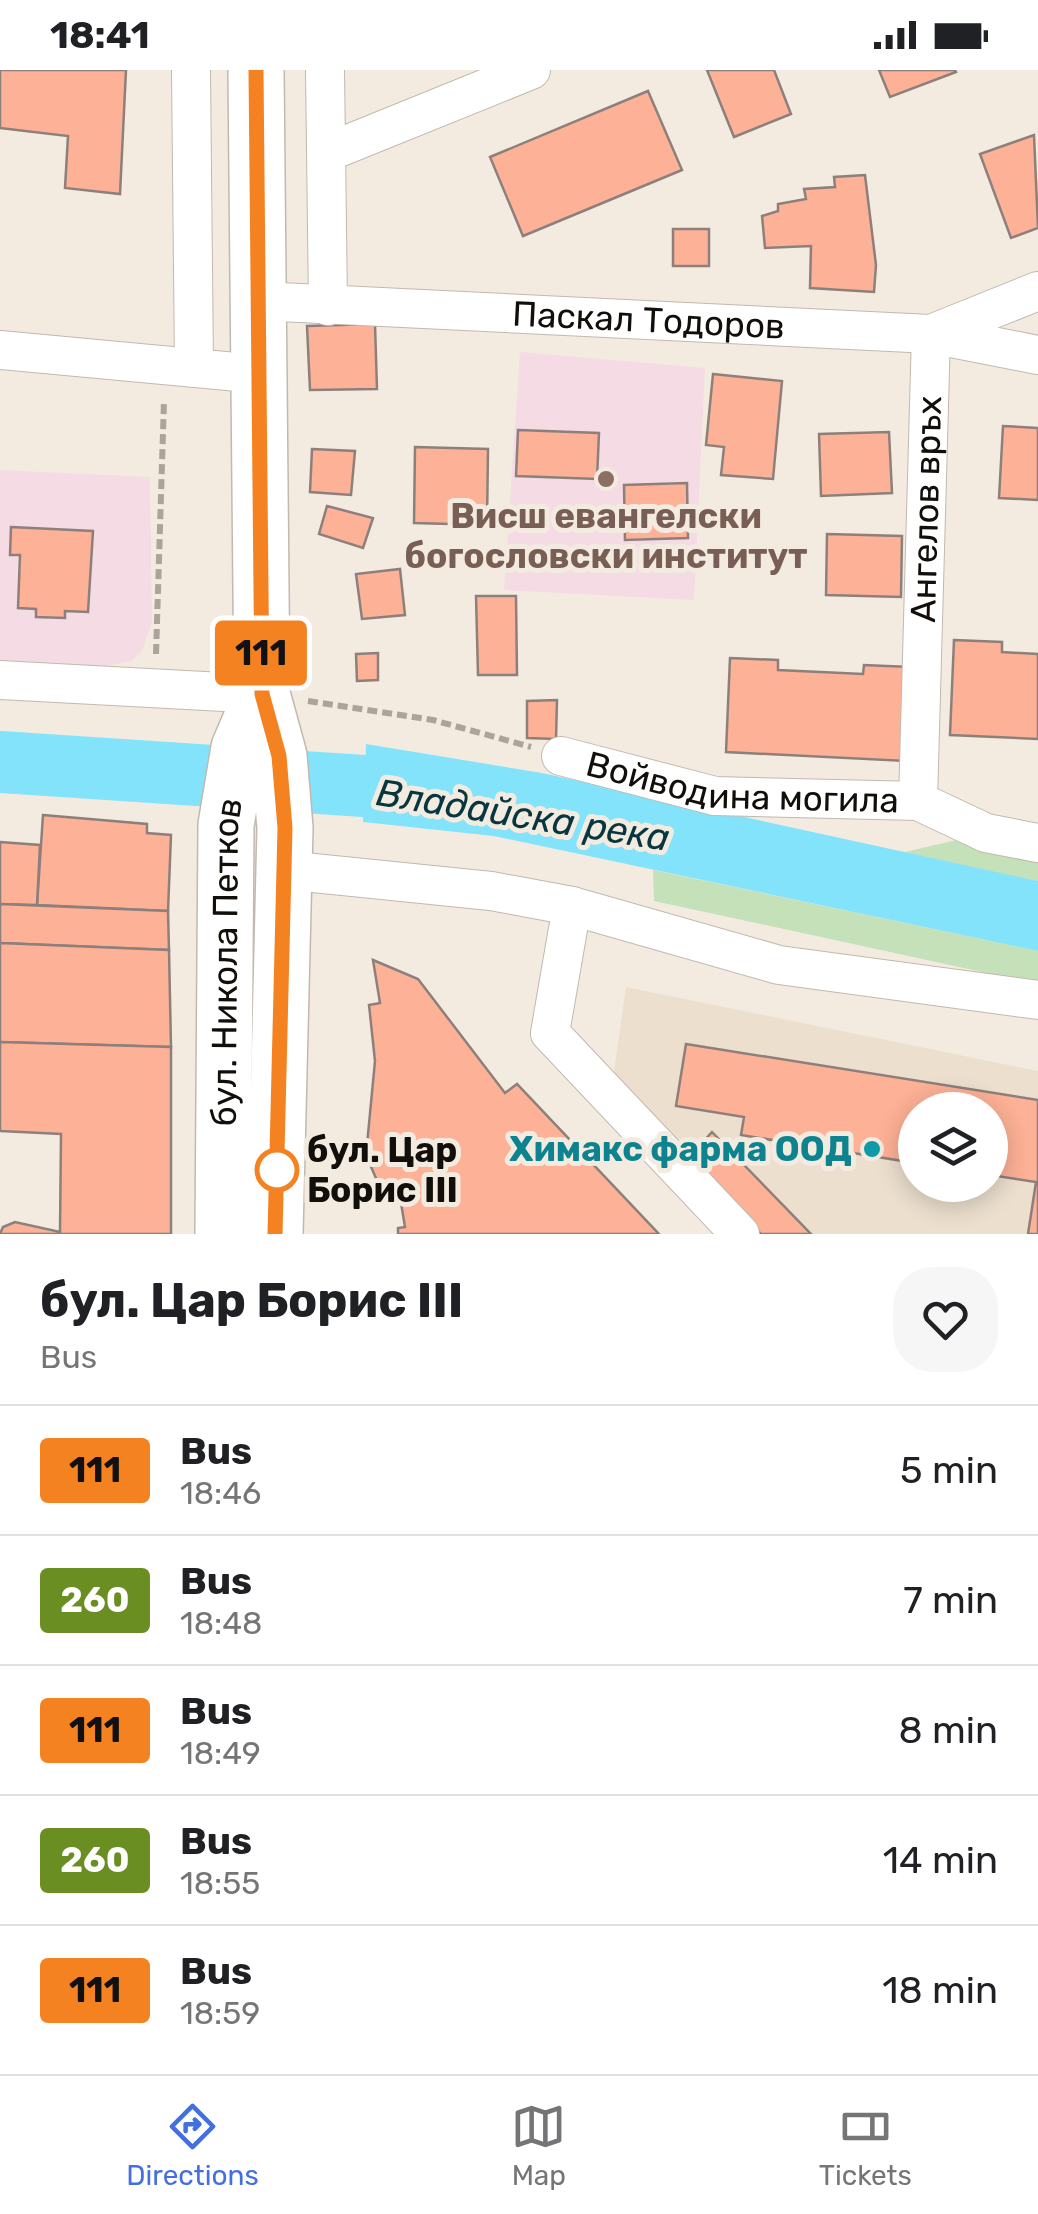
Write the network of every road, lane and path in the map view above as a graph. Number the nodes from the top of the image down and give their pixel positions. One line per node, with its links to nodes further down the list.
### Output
1 (192, 70): 12 (street)
2 (256, 70): 7 (highway, бул. Никола Петков)
3 (325, 70): 5 (street)
4 (531, 70): 5 (street)
5 (326, 152): 8 (street)
6 (1038, 291): 9 (street)
7 (259, 301): 8 (street, Паскал Тодоров); 13 (highway, бул. Никола Петков)
8 (328, 306): 9 (street, Паскал Тодоров)
9 (930, 334): 11 (street, Паскал Тодоров); 18 (street, Ангелов връх)
10 (0, 350): 12 (street)
11 (1038, 355)
12 (180, 366): 13 (street); 15 (path)
13 (259, 374): 16 (highway, бул. Никола Петков)
14 (0, 680): 15 (street)
15 (155, 688): 16 (street)
16 (261, 718): 17 (path); 20 (highway, бул. Никола Петков); 23 (highway, бул. Никола Петков)
17 (561, 756): 18 (street, Войводина могила)
18 (918, 801): 19 (street, Войводина могила)
19 (1038, 843)
20 (284, 849): 21 (street); 24 (highway, бул. Никола Петков)
21 (572, 906): 22 (street); 25 (street)
22 (1038, 1000)
23 (223, 1234)
24 (275, 1234)
25 (740, 1234)

